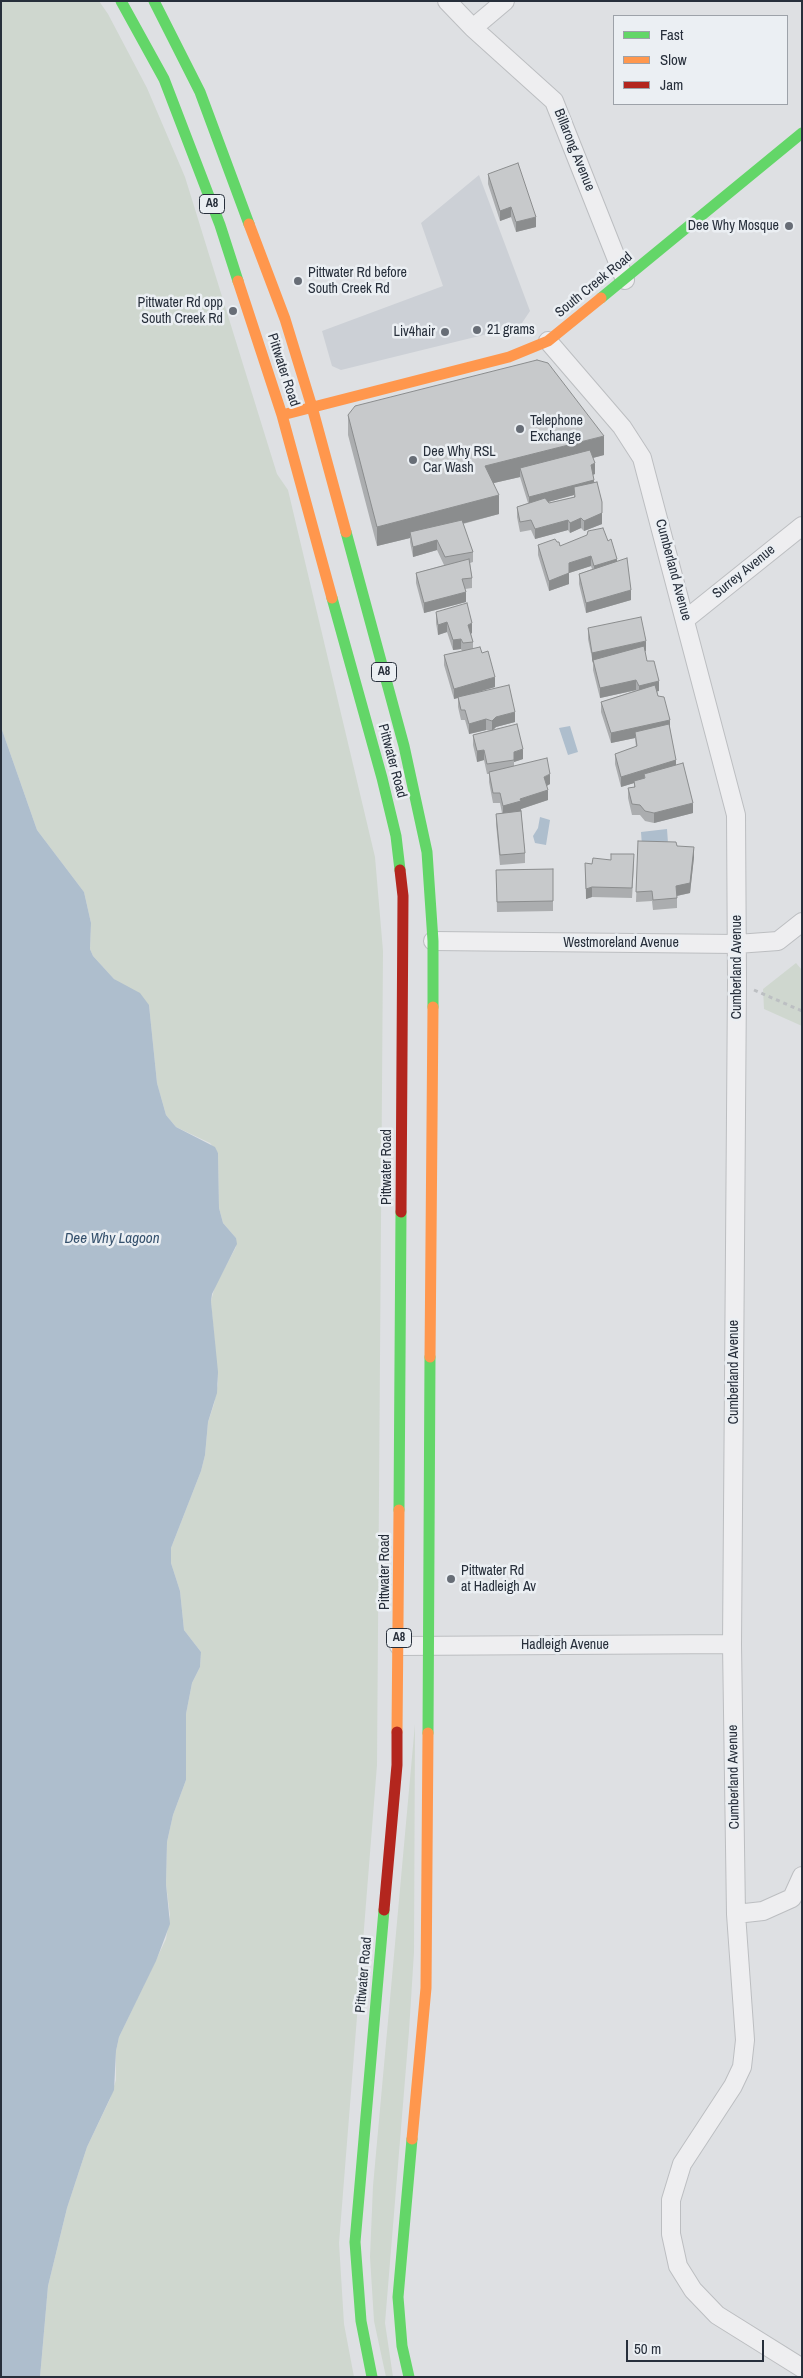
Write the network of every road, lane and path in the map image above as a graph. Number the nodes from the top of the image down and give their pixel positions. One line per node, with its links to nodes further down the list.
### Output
1 (121, 1): 10 (main road, Pittwater Road / A8)
2 (154, 1): 9 (main road, Pittwater Road / A8)
3 (447, 1): 5 (street, Billarong Avenue)
4 (505, 1): 5 (street)
5 (473, 28): 7 (street, Billarong Avenue)
6 (802, 133): 7 (main road, South Creek Road)
7 (625, 280): 8 (main road, South Creek Road)
8 (548, 341): 9 (main road, South Creek Road); 12 (street, Cumberland Avenue)
9 (312, 407): 10 (main road, South Creek Road); 14 (main road, Pittwater Road / A8)
10 (282, 415): 19 (main road, Pittwater Road / A8)
11 (802, 526): 12 (street, Surrey Avenue)
12 (686, 619): 15 (street, Cumberland Avenue)
13 (802, 922): 15 (street, Westmoreland Avenue)
14 (433, 941): 15 (street, Westmoreland Avenue); 20 (main road, Pittwater Road / A8)
15 (737, 944): 16 (street, Cumberland Avenue)
16 (737, 982): 17 (path); 18 (street, Cumberland Avenue)
17 (802, 1011)
18 (732, 1644): 20 (street, Hadleigh Avenue); 22 (street, Cumberland Avenue)
19 (399, 1646): 20 (street, Hadleigh Avenue); 24 (main road, Pittwater Road / A8)
20 (427, 1646): 25 (main road, Pittwater Road / A8)
21 (802, 1876): 22 (street)
22 (736, 1914): 23 (street, Cumberland Avenue)
23 (802, 2368)
24 (372, 2377)
25 (410, 2377)

